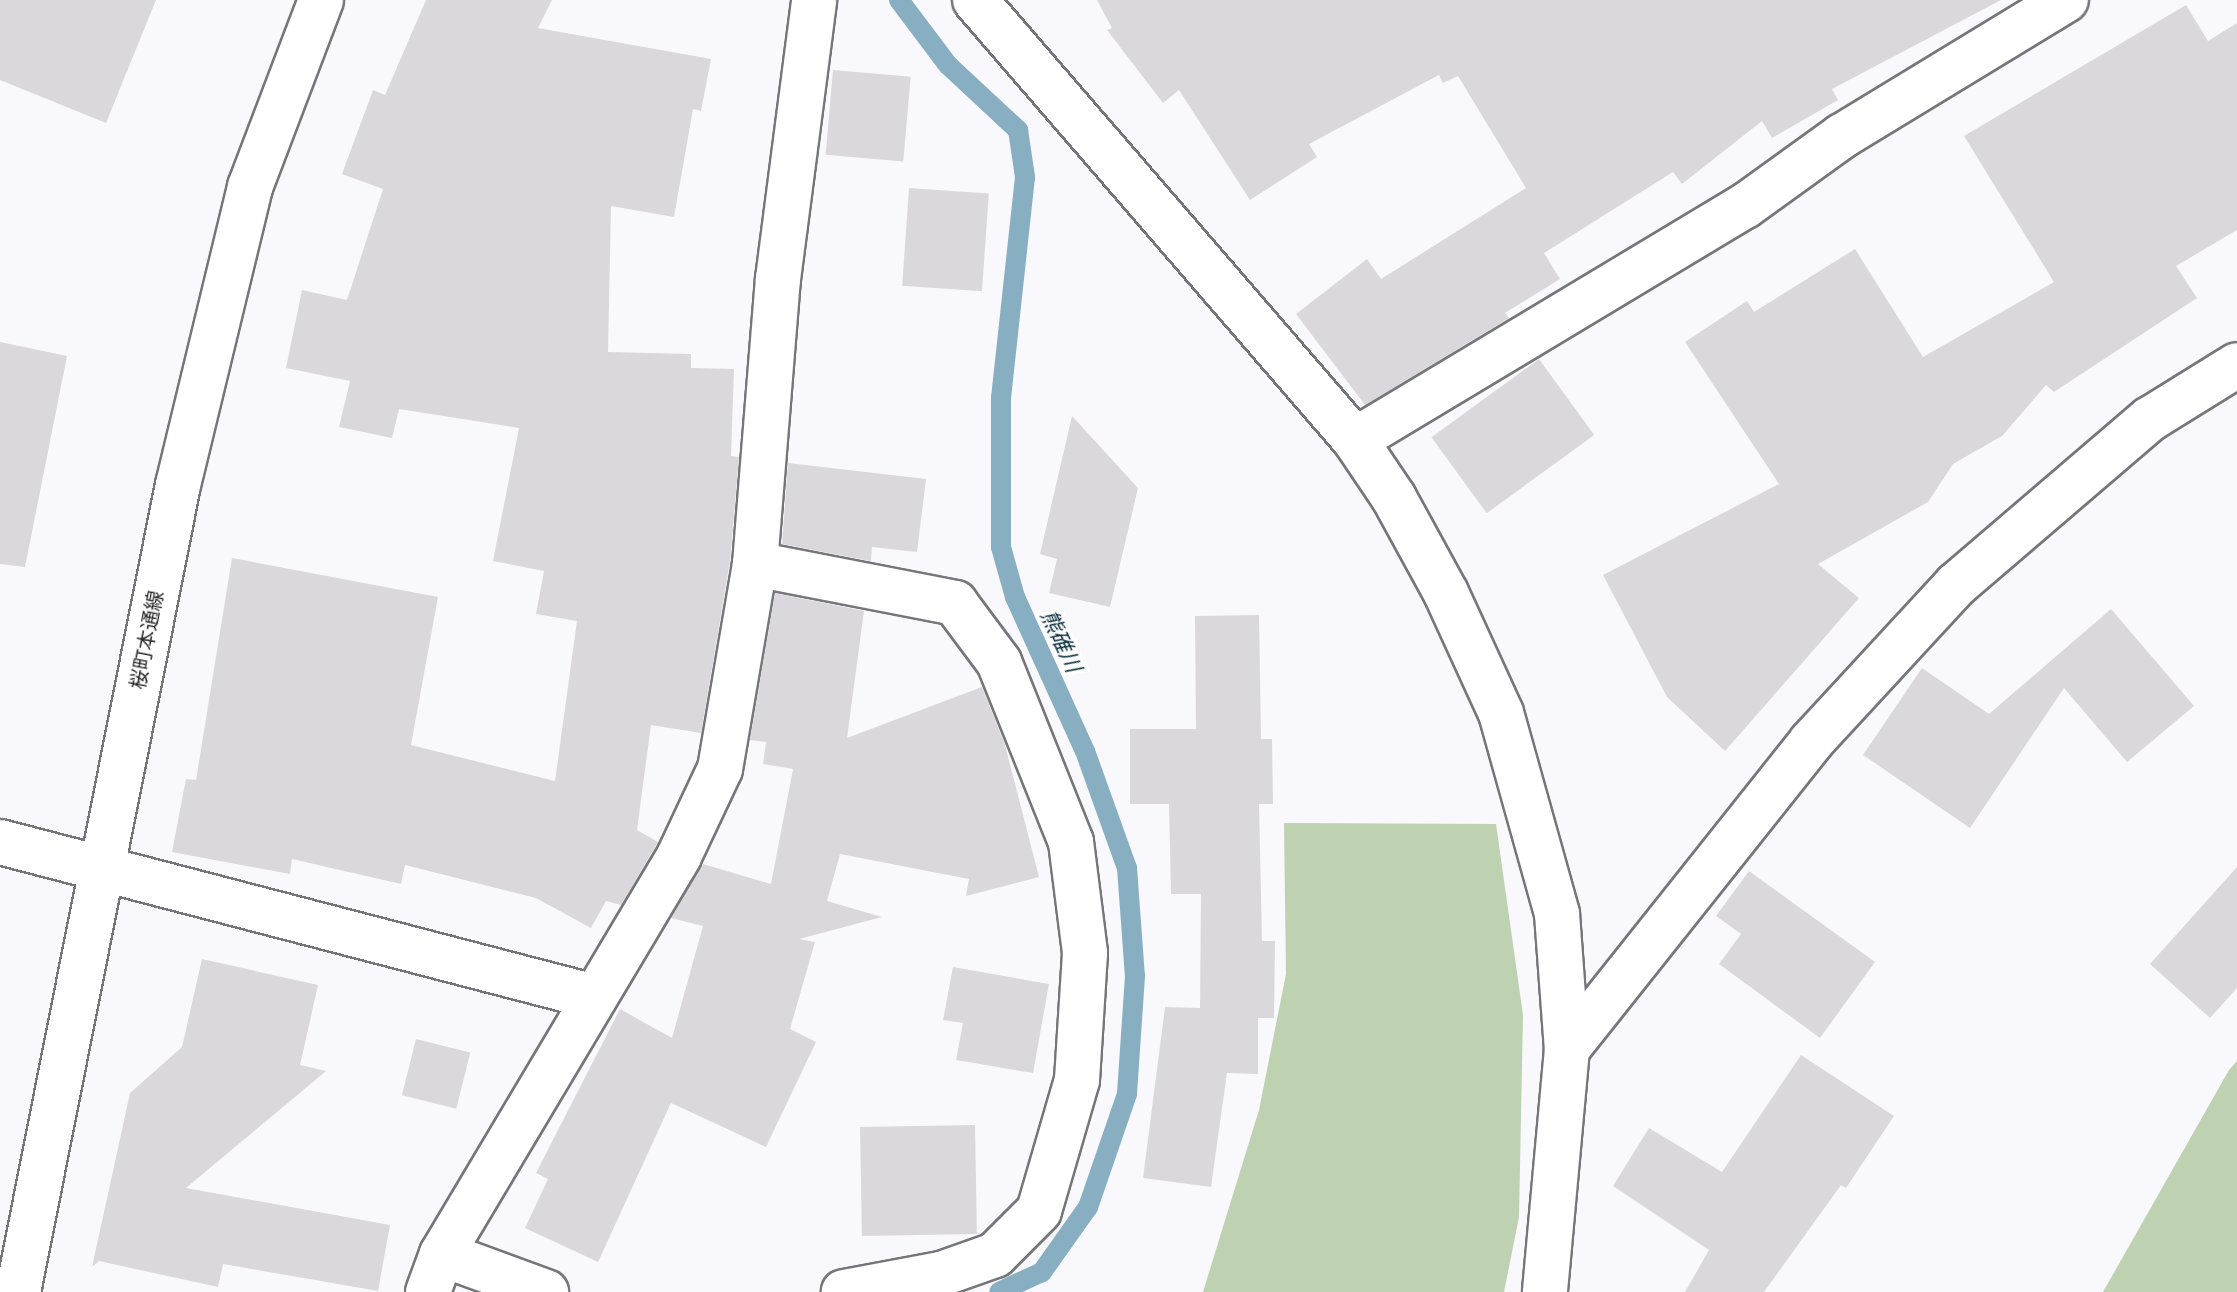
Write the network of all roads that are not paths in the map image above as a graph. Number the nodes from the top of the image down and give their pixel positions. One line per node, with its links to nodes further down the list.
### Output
1 (321, 0): 9 (street, 桜町本通線)
2 (814, 0): 7 (street)
3 (975, 0): 6 (street)
4 (2066, 0): 6 (street)
5 (2237, 365): 11 (street)
6 (1355, 440): 11 (street)
7 (755, 564): 10 (street); 15 (street)
8 (0, 842): 9 (street)
9 (102, 869): 10 (street); 13 (street, 桜町本通線)
10 (591, 996): 12 (street)
11 (1567, 1049): 16 (street)
12 (435, 1273): 14 (street)
13 (18, 1292)
14 (546, 1292)
15 (844, 1292)
16 (1545, 1292)

